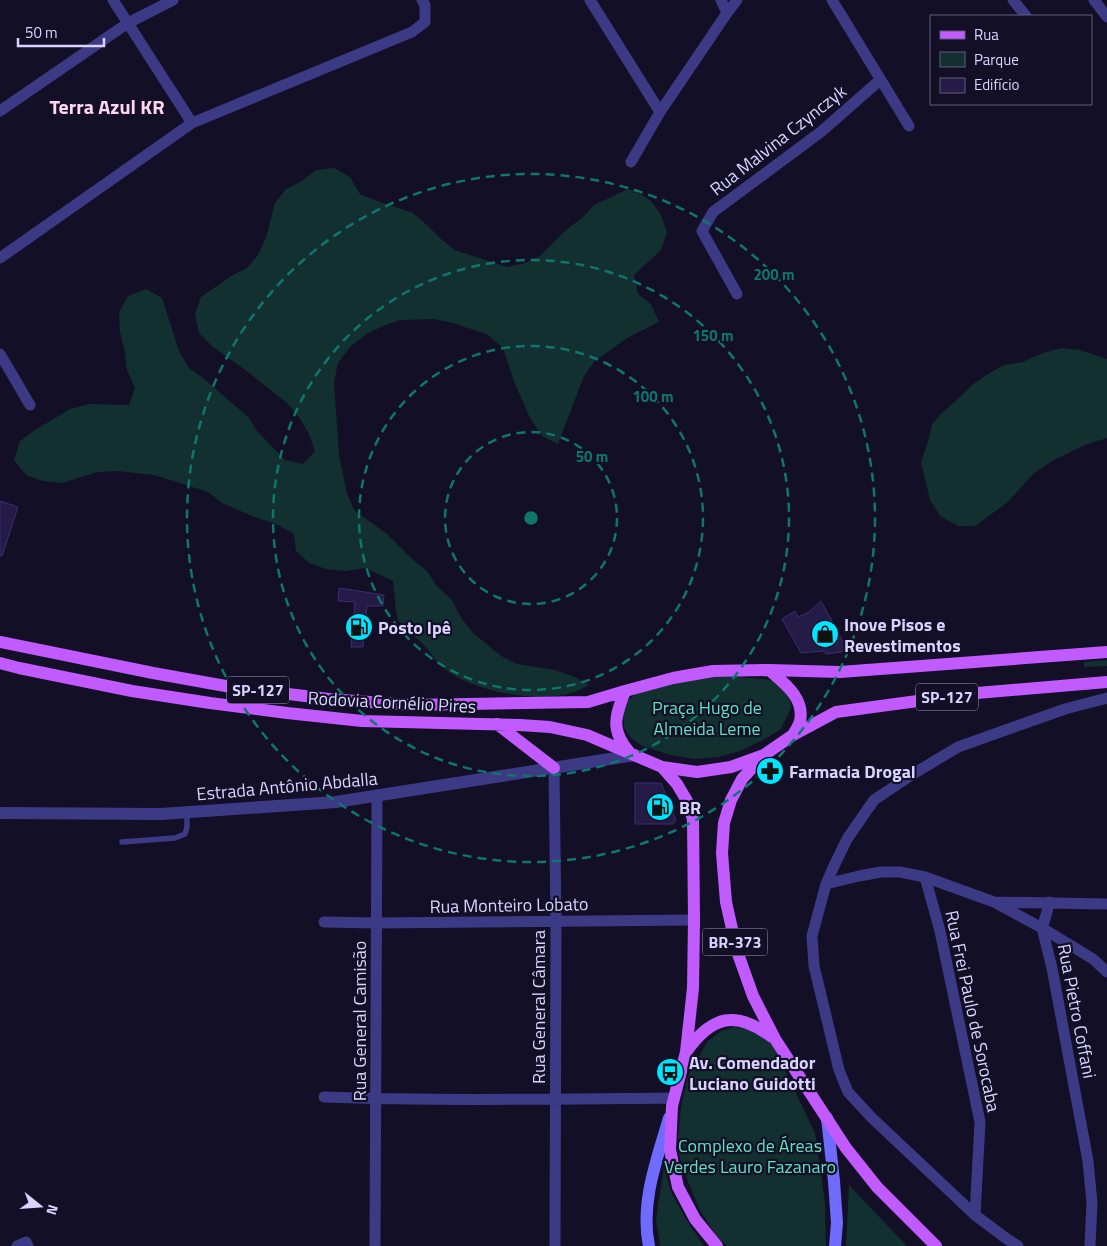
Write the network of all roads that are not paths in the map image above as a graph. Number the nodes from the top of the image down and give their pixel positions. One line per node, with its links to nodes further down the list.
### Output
1 (113, 0): 13 (street)
2 (173, 0): 13 (street)
3 (422, 0): 17 (street)
4 (590, 0): 16 (street)
5 (721, 0): 10 (street)
6 (737, 0): 10 (street)
7 (832, 0): 14 (street)
8 (1013, 0): 11 (street)
9 (1094, 0): 12 (street)
10 (728, 12): 16 (street)
11 (1025, 15)
12 (1107, 17)
13 (128, 24): 15 (street); 17 (street)
14 (880, 80): 18 (street); 21 (street, Rua Malvina Czynczyk)
15 (0, 111)
16 (660, 112): 19 (street)
17 (192, 123): 20 (street)
18 (909, 126)
19 (631, 162)
20 (0, 258)
21 (737, 294)
22 (0, 354): 23 (street)
23 (30, 405)
24 (0, 642): 29 (main road, Rodovia Cornélio Pires / SP-127)
25 (1107, 652): 27 (main road, SP-127)
26 (0, 663): 31 (main road, Rodovia Cornélio Pires / SP-127)
27 (769, 670): 29 (main road, SP-127); 32 (main road)
28 (1107, 682): 32 (main road, SP-127)
29 (625, 691): 33 (main road)
30 (1107, 698): 42 (street)
31 (497, 724): 33 (main road, Rodovia Cornélio Pires / SP-127); 36 (main road)
32 (792, 735): 34 (main road, SP-127)
33 (633, 754): 35 (main road, SP-127); 36 (street, Estrada Antônio Abdalla)
34 (764, 755): 35 (main road, SP-127); 52 (main road, BR-373)
35 (662, 767): 46 (main road, BR-373)
36 (554, 768): 37 (street, Estrada Antônio Abdalla); 48 (street, Rua General Câmara)
37 (377, 796): 39 (street, Estrada Antônio Abdalla); 49 (street, Rua General Camisão)
38 (0, 813): 39 (street, Estrada Antônio Abdalla)
39 (187, 813): 40 (lane)
40 (122, 842)
41 (925, 877): 42 (street); 43 (street); 59 (street, Rua Frei Paulo de Sorocaba)
42 (826, 884): 59 (street)
43 (994, 902): 44 (street); 50 (street)
44 (1049, 902): 45 (street); 50 (street, Rua Pietro Coffani)
45 (1107, 904)
46 (694, 920): 48 (street, Rua Monteiro Lobato); 53 (main road, BR-373)
47 (324, 922): 49 (street, Rua Monteiro Lobato)
48 (556, 922): 49 (street, Rua Monteiro Lobato); 56 (street, Rua General Câmara)
49 (377, 923): 55 (street, Rua General Camisão)
50 (1042, 928): 51 (street); 67 (street, Rua Pietro Coffani)
51 (1107, 972)
52 (775, 1039): 53 (main road); 58 (main road, BR-373)
53 (686, 1052): 57 (main road, BR-373)
54 (324, 1097): 55 (street)
55 (376, 1099): 56 (street); 60 (street, Rua General Camisão)
56 (556, 1100): 57 (street); 61 (street, Rua General Câmara)
57 (673, 1102): 62 (main road); 63 (main road, BR-373)
58 (827, 1118): 64 (main road); 65 (main road, BR-373)
59 (976, 1215): 66 (street)
60 (375, 1246)
61 (555, 1246)
62 (649, 1246)
63 (717, 1246)
64 (835, 1246)
65 (936, 1246)
66 (1018, 1246)
67 (1090, 1246)

